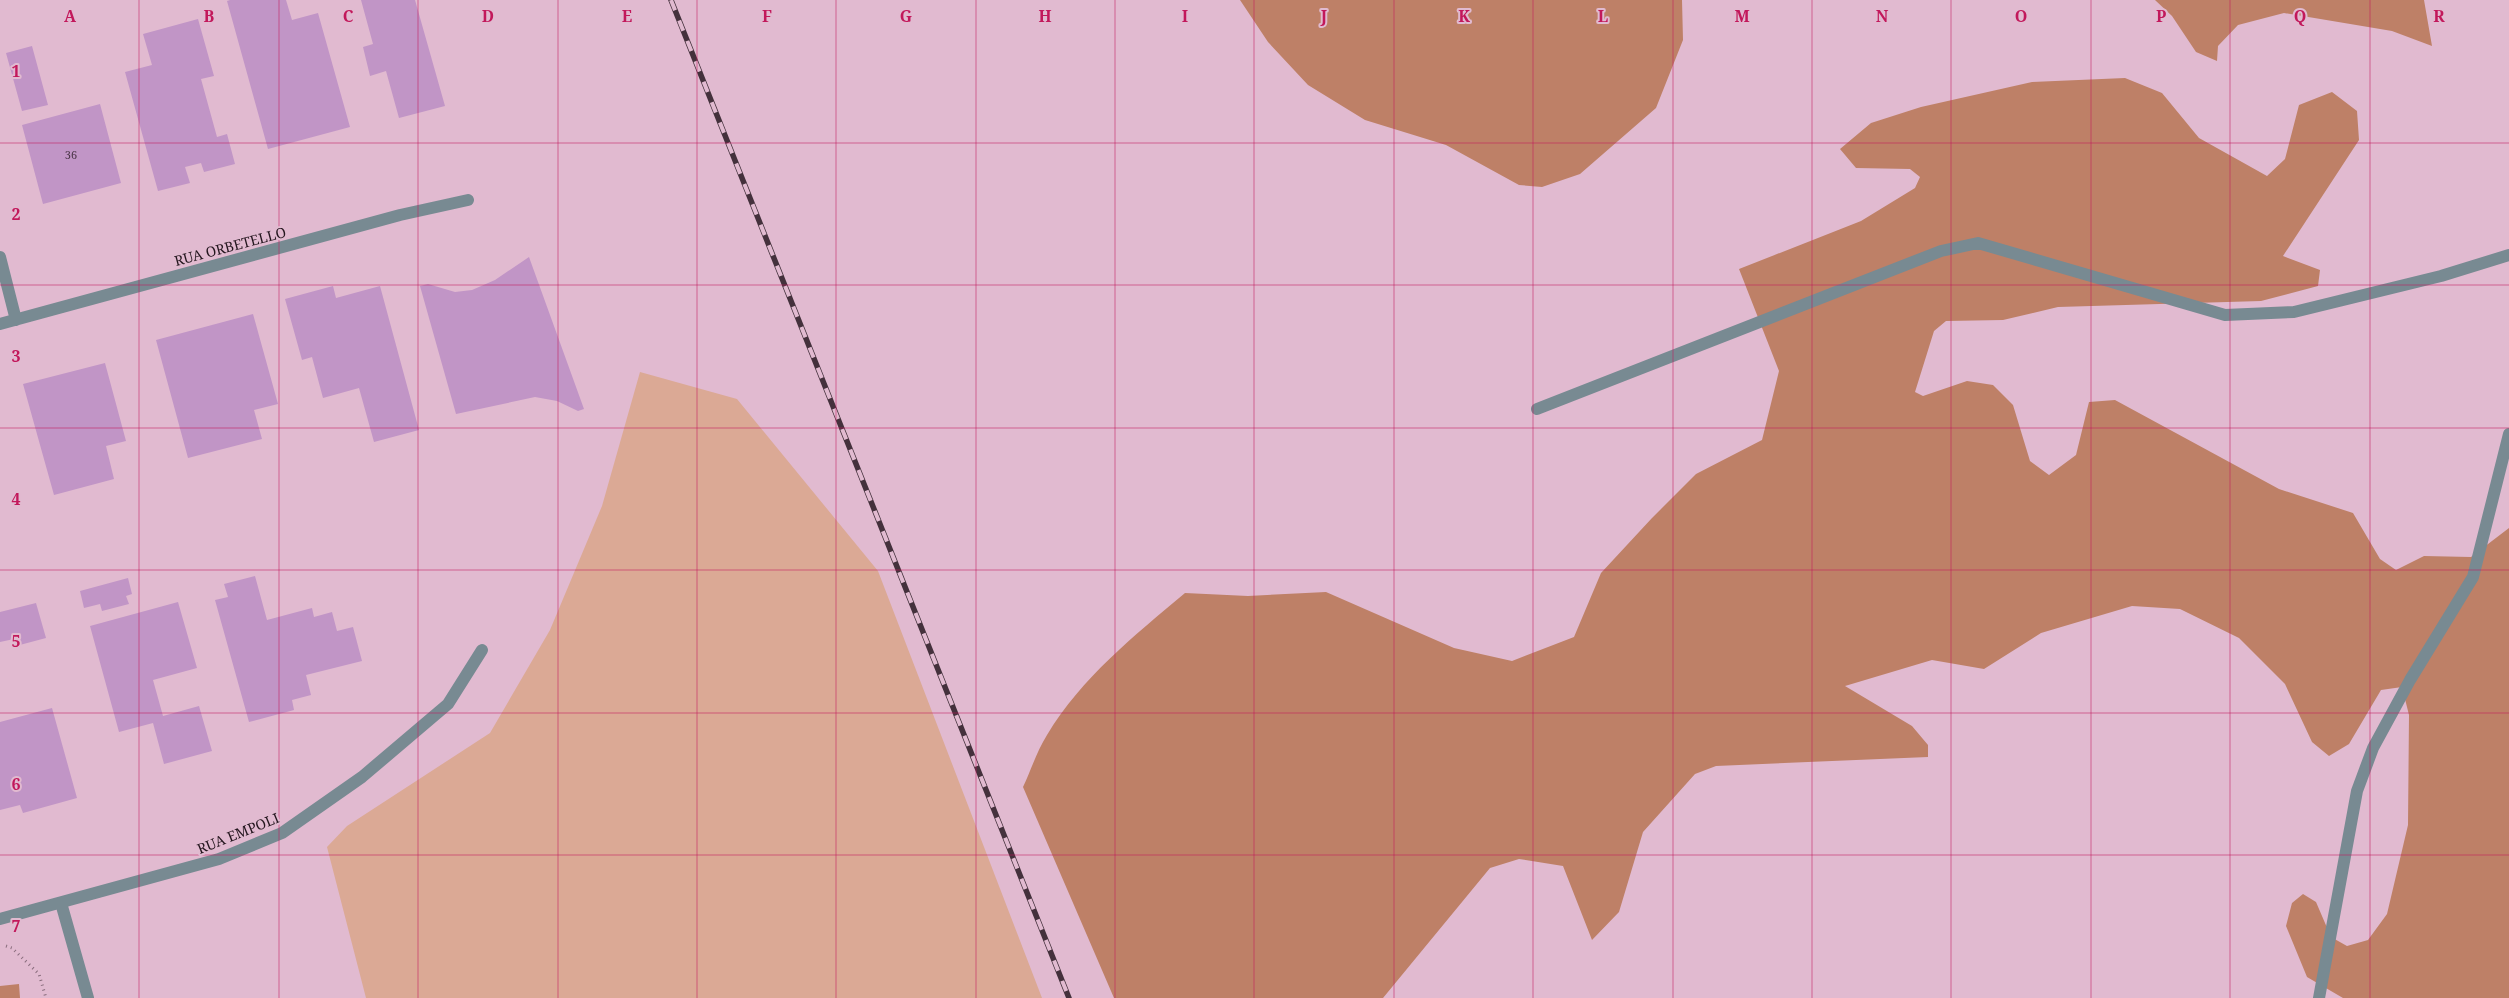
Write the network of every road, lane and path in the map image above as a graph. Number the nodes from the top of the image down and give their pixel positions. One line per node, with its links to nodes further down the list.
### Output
1 (468, 200): 4 (street, RUA ORBETELLO)
2 (2509, 255): 6 (street)
3 (0, 257): 4 (street)
4 (16, 320): 5 (street, RUA ORBETELLO)
5 (0, 324)
6 (1537, 409)
7 (2509, 434): 14 (street)
8 (482, 650): 9 (street, RUA EMPOLI)
9 (61, 903): 10 (street, RUA EMPOLI); 13 (street)
10 (0, 918)
11 (0, 944): 12 (path)
12 (46, 998)
13 (88, 998)
14 (2319, 998)

